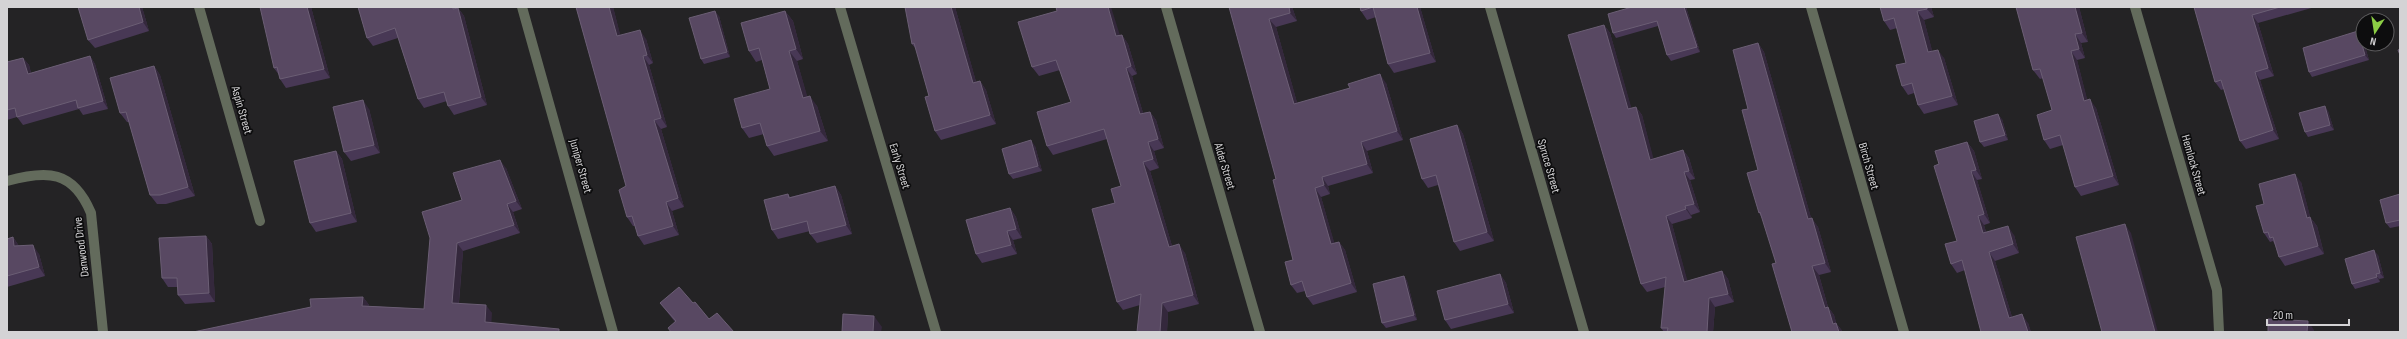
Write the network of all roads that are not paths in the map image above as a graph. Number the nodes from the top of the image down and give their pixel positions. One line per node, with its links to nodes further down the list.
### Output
1 (199, 7): 9 (street, Aspin Street)
2 (522, 7): 11 (street, Juniper Street)
3 (840, 7): 12 (street, Early Street)
4 (1166, 7): 13 (street, Alder Street)
5 (1490, 7): 14 (street, Spruce Street)
6 (1811, 7): 15 (street, Birch Street)
7 (2135, 7): 16 (street, Hemlock Street)
8 (7, 181): 10 (street, Danwood Drive)
9 (260, 221)
10 (104, 332)
11 (613, 332)
12 (936, 332)
13 (1260, 332)
14 (1584, 332)
15 (1904, 332)
16 (2219, 332)

